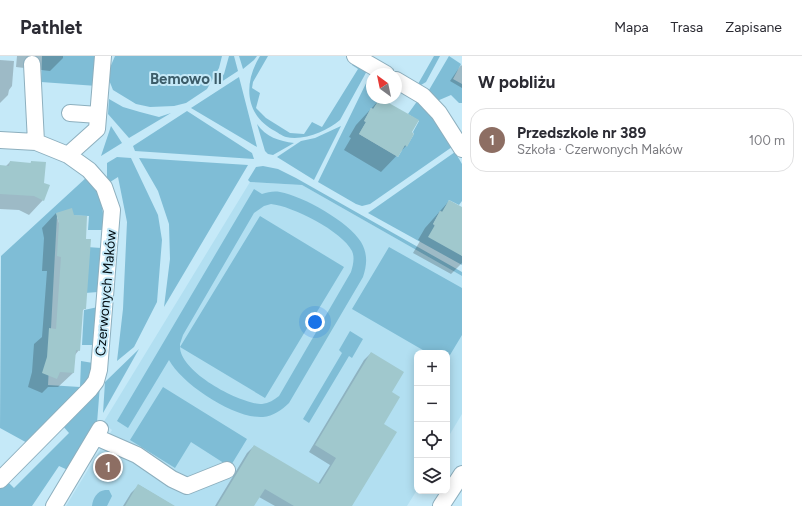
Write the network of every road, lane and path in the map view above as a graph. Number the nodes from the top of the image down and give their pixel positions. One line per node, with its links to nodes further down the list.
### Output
1 (103, 56): 7 (street)
2 (355, 56): 4 (street)
3 (32, 64): 9 (street)
4 (376, 68)
5 (402, 84): 10 (street)
6 (70, 113): 7 (street)
7 (98, 115): 11 (street)
8 (0, 140): 9 (street, Czerwonych Maków)
9 (36, 142): 11 (street, Czerwonych Maków)
10 (462, 149)
11 (68, 155): 14 (street, Czerwonych Maków)
12 (227, 470): 15 (street)
13 (461, 478): 16 (street)
14 (0, 480)
15 (54, 506)
16 (441, 506)

